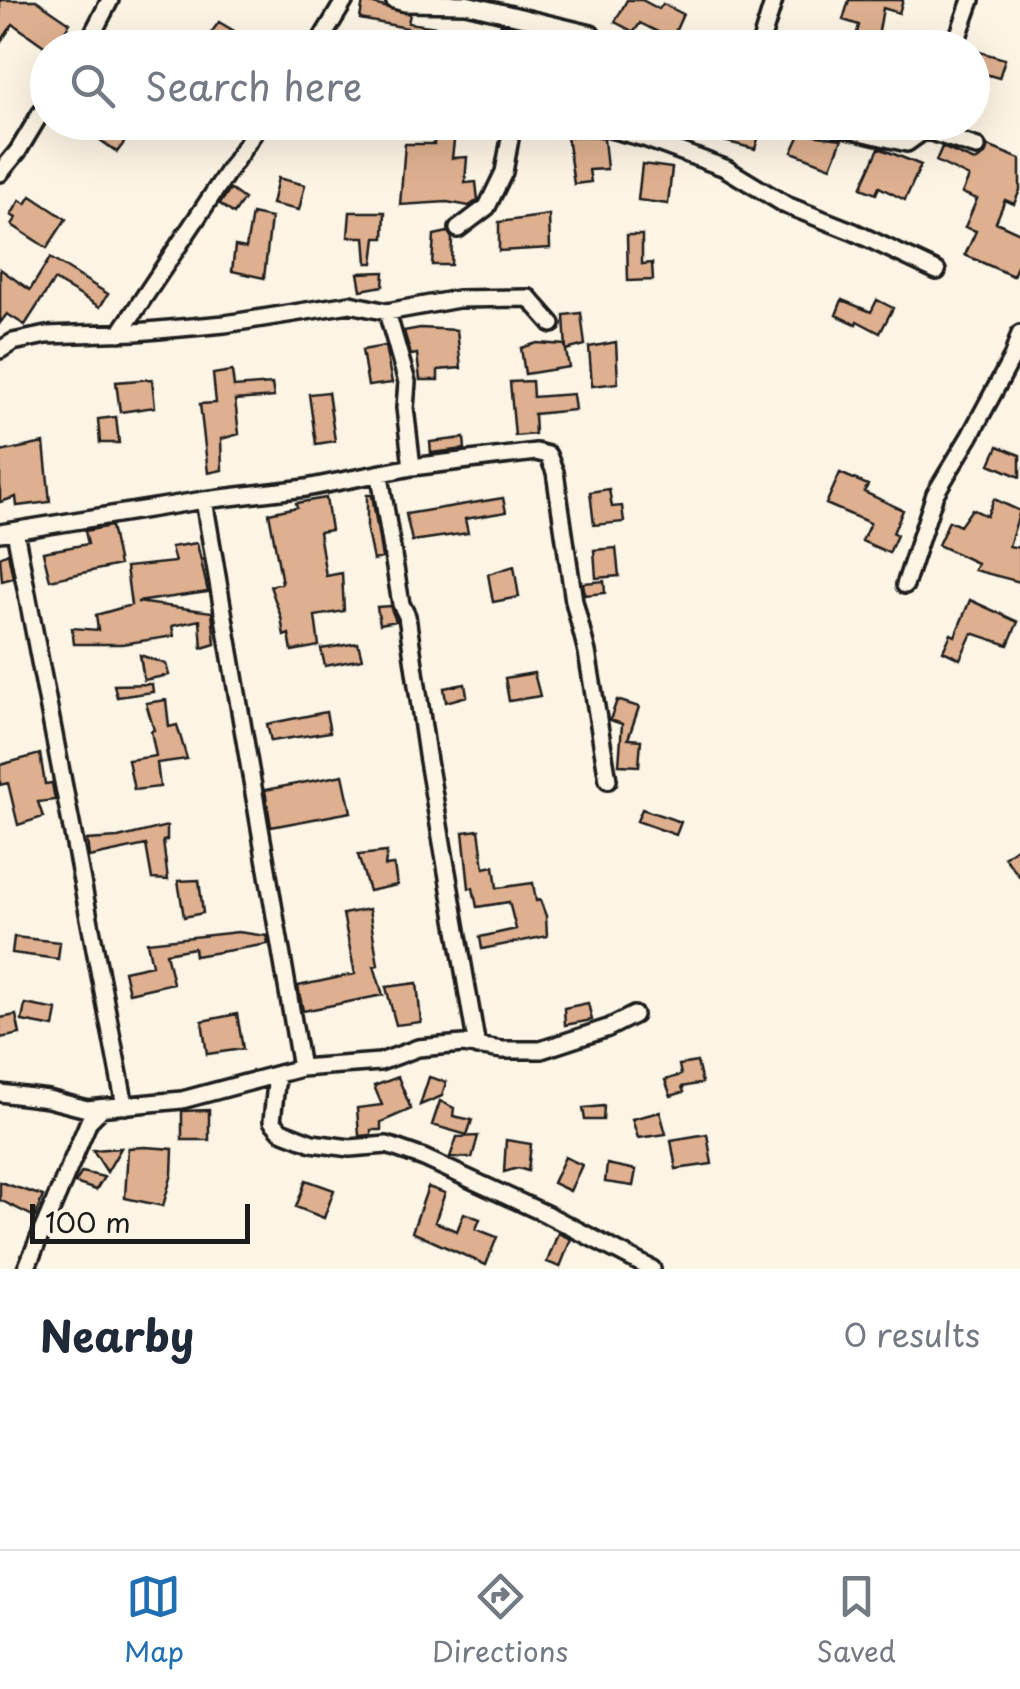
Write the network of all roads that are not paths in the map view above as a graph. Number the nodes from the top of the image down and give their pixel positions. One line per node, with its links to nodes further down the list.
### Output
1 (110, 0): 7 (street)
2 (345, 0): 8 (street)
3 (394, 0): 6 (street)
4 (774, 0): 10 (street)
5 (970, 0): 11 (street)
6 (468, 2): 9 (street)
7 (94, 30)
8 (327, 30)
9 (576, 30)
10 (765, 30)
11 (960, 30)
12 (30, 131): 18 (street)
13 (249, 140): 23 (street)
14 (509, 140): 19 (street)
15 (649, 140): 20 (street)
16 (960, 140): 17 (street)
17 (977, 147)
18 (0, 174)
19 (458, 229)
20 (937, 271)
21 (387, 312): 22 (street); 23 (street); 26 (street)
22 (552, 324)
23 (120, 332): 25 (street)
24 (1020, 334): 30 (street)
25 (0, 350)
26 (412, 467): 27 (street); 31 (street)
27 (380, 476): 28 (street); 33 (street)
28 (204, 500): 29 (street); 34 (street)
29 (8, 532): 37 (street)
30 (905, 584)
31 (608, 780)
32 (634, 1015): 33 (street)
33 (477, 1046): 34 (street)
34 (302, 1068): 35 (street)
35 (277, 1075): 37 (street); 40 (street)
36 (0, 1093): 38 (street)
37 (125, 1106): 38 (street)
38 (86, 1115): 39 (street)
39 (26, 1269)
40 (652, 1269)

